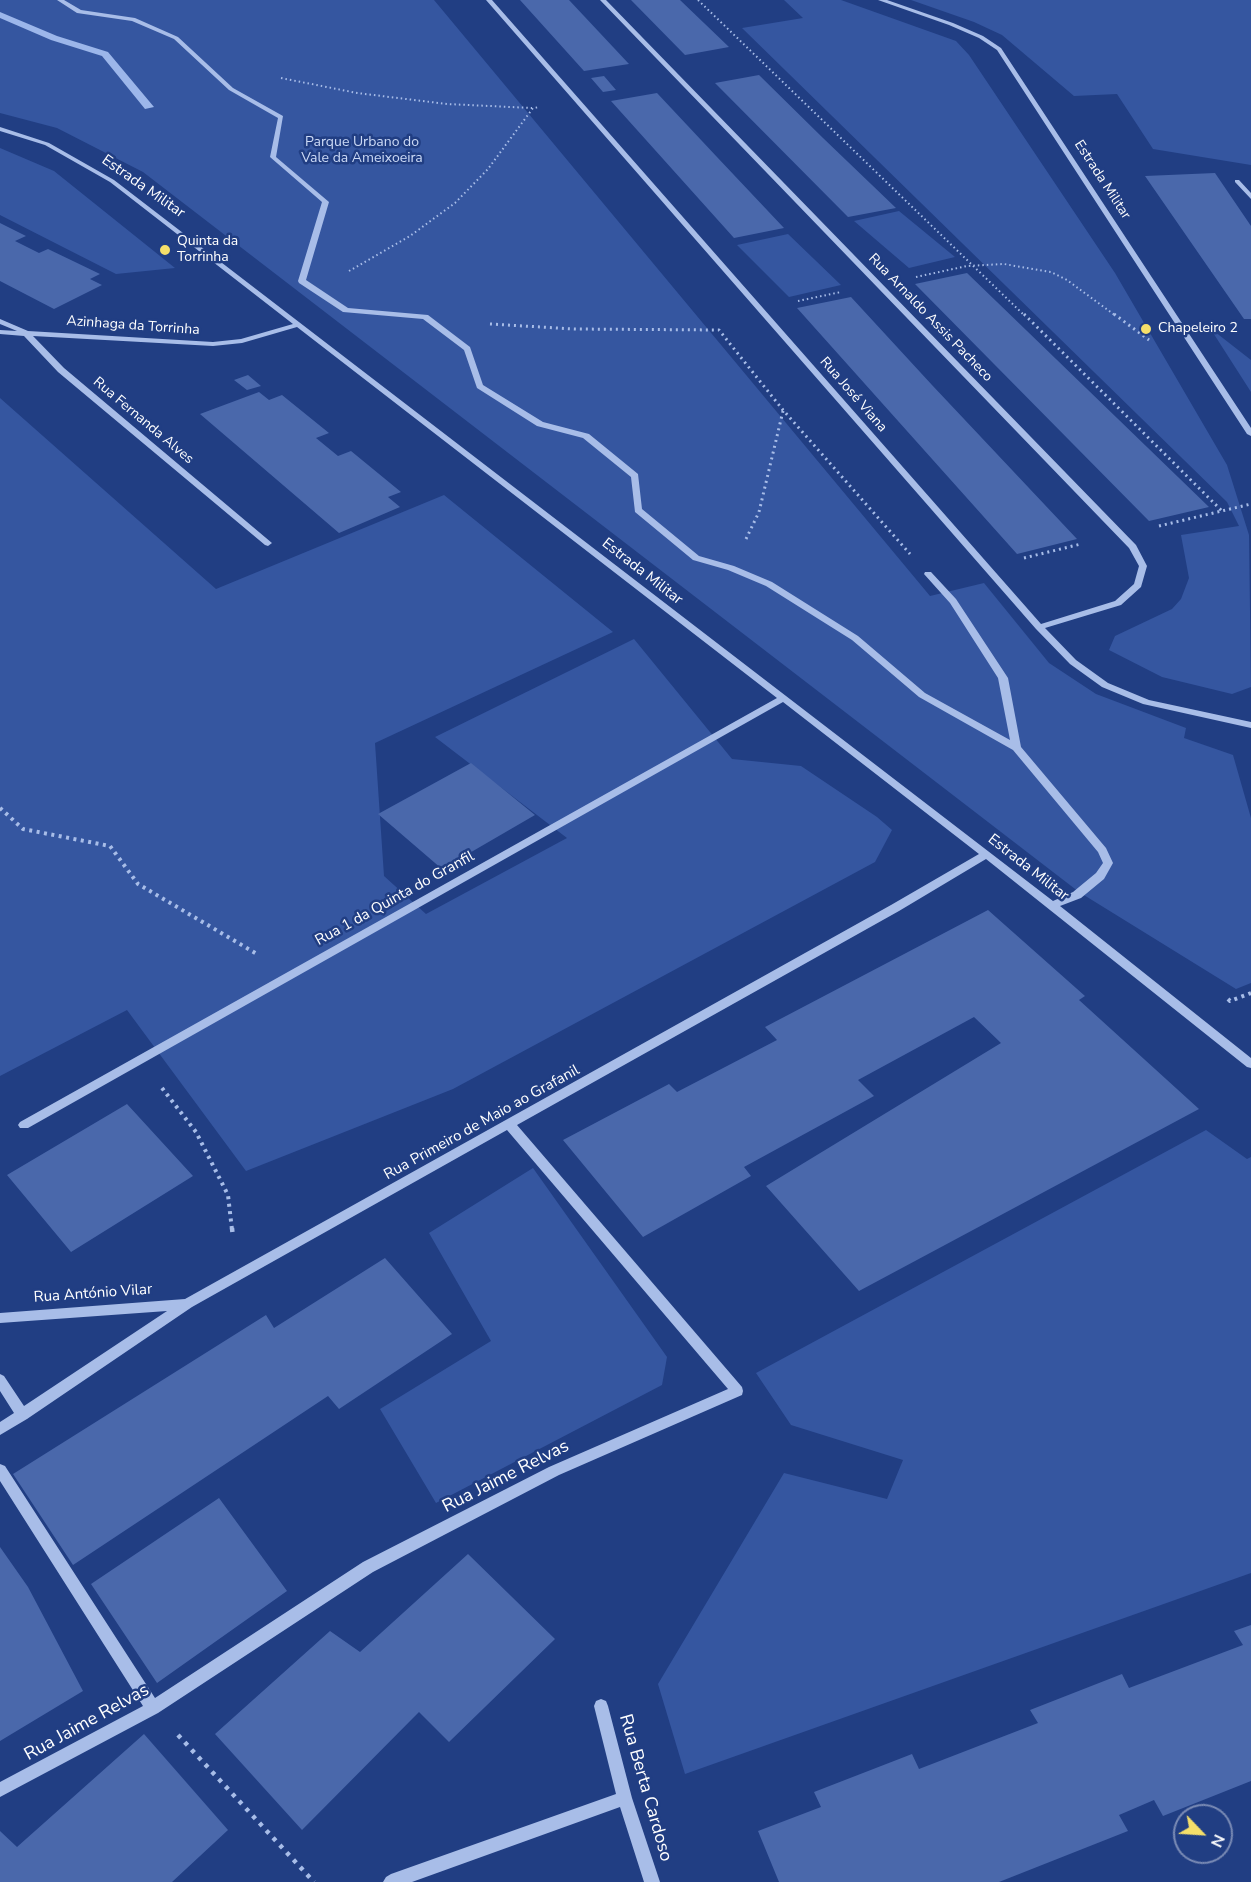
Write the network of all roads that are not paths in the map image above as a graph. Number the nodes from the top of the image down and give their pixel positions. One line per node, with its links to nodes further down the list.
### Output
1 (60, 0): 18 (street)
2 (489, 0): 15 (street, Rua José Viana)
3 (603, 0): 15 (street, Rua Arnaldo Assis Pacheco)
4 (881, 0): 12 (street, Estrada Militar)
5 (0, 129): 9 (street, Estrada Militar)
6 (1237, 181): 7 (street)
7 (1251, 197)
8 (0, 321): 10 (street, Rua Fernanda Alves)
9 (298, 325): 10 (street, Azinhaga da Torrinha); 16 (street, Estrada Militar)
10 (24, 331): 11 (street, Azinhaga da Torrinha); 13 (street, Rua Fernanda Alves)
11 (0, 332)
12 (1251, 435)
13 (268, 543)
14 (928, 574): 18 (street)
15 (1039, 627): 17 (street, Rua José Viana)
16 (782, 699): 19 (street, Estrada Militar); 22 (street, Rua 1 da Quinta do Granfil)
17 (1251, 725)
18 (1016, 748): 20 (street)
19 (986, 855): 20 (street, Estrada Militar); 23 (street, Rua Primeiro de Maio ao Grafanil)
20 (1052, 905): 21 (street, Estrada Militar)
21 (1251, 1064)
22 (24, 1125)
23 (510, 1125): 24 (street, Rua Primeiro de Maio ao Grafanil); 31 (street, Rua Jaime Relvas)
24 (188, 1303): 25 (street, Rua António Vilar); 27 (street, Rua Primeiro de Maio ao Grafanil)
25 (0, 1318)
26 (0, 1380): 27 (street)
27 (22, 1415): 28 (street, Rua Primeiro de Maio ao Grafanil)
28 (0, 1429)
29 (0, 1470): 31 (street)
30 (602, 1706): 33 (street, Rua Berta Cardoso)
31 (153, 1708): 32 (street, Rua Jaime Relvas)
32 (0, 1790)
33 (625, 1798): 34 (street); 35 (street, Rua Berta Cardoso)
34 (391, 1882)
35 (652, 1882)

